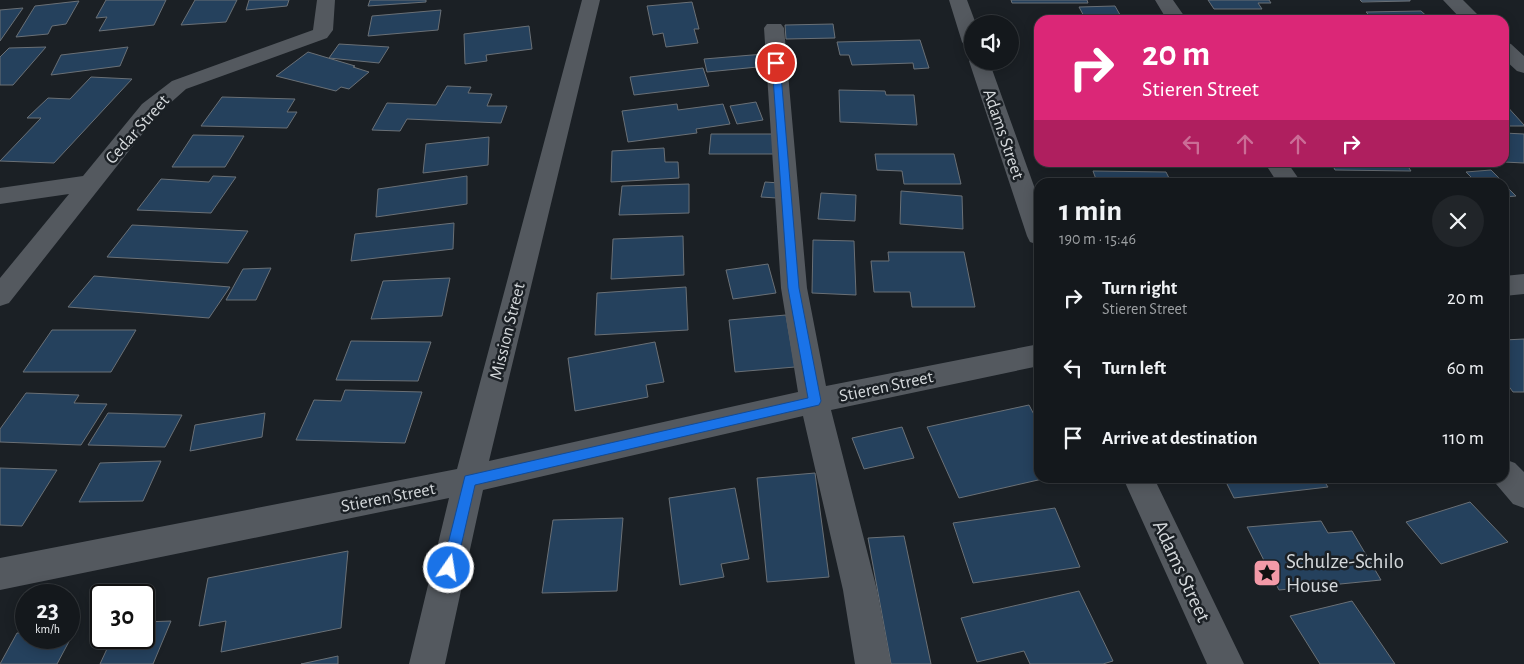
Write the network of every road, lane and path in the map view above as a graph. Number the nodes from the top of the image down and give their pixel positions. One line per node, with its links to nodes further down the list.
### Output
1 (326, 0): 15 (street, Cedar Street)
2 (591, 0): 24 (street, Mission Street)
3 (958, 0): 8 (street)
4 (1164, 0): 6 (street)
5 (1452, 0): 7 (street)
6 (1174, 15)
7 (1468, 15)
8 (964, 18)
9 (774, 28): 22 (street)
10 (1509, 53): 11 (street)
11 (1524, 68)
12 (982, 70): 17 (street, Adams Street)
13 (1278, 167): 14 (street)
14 (1286, 178)
15 (90, 183): 16 (street); 20 (street, Cedar Street)
16 (0, 196)
17 (1034, 221)
18 (1524, 284): 19 (street)
19 (1509, 286)
20 (0, 296)
21 (1034, 356): 22 (street, Stieren Street)
22 (814, 401): 24 (street, Stieren Street); 29 (street)
23 (1509, 478): 26 (street)
24 (470, 480): 27 (street, Stieren Street); 28 (street, Mission Street)
25 (1140, 483): 30 (street, Adams Street)
26 (1524, 494)
27 (0, 574)
28 (427, 664)
29 (873, 664)
30 (1226, 664)

